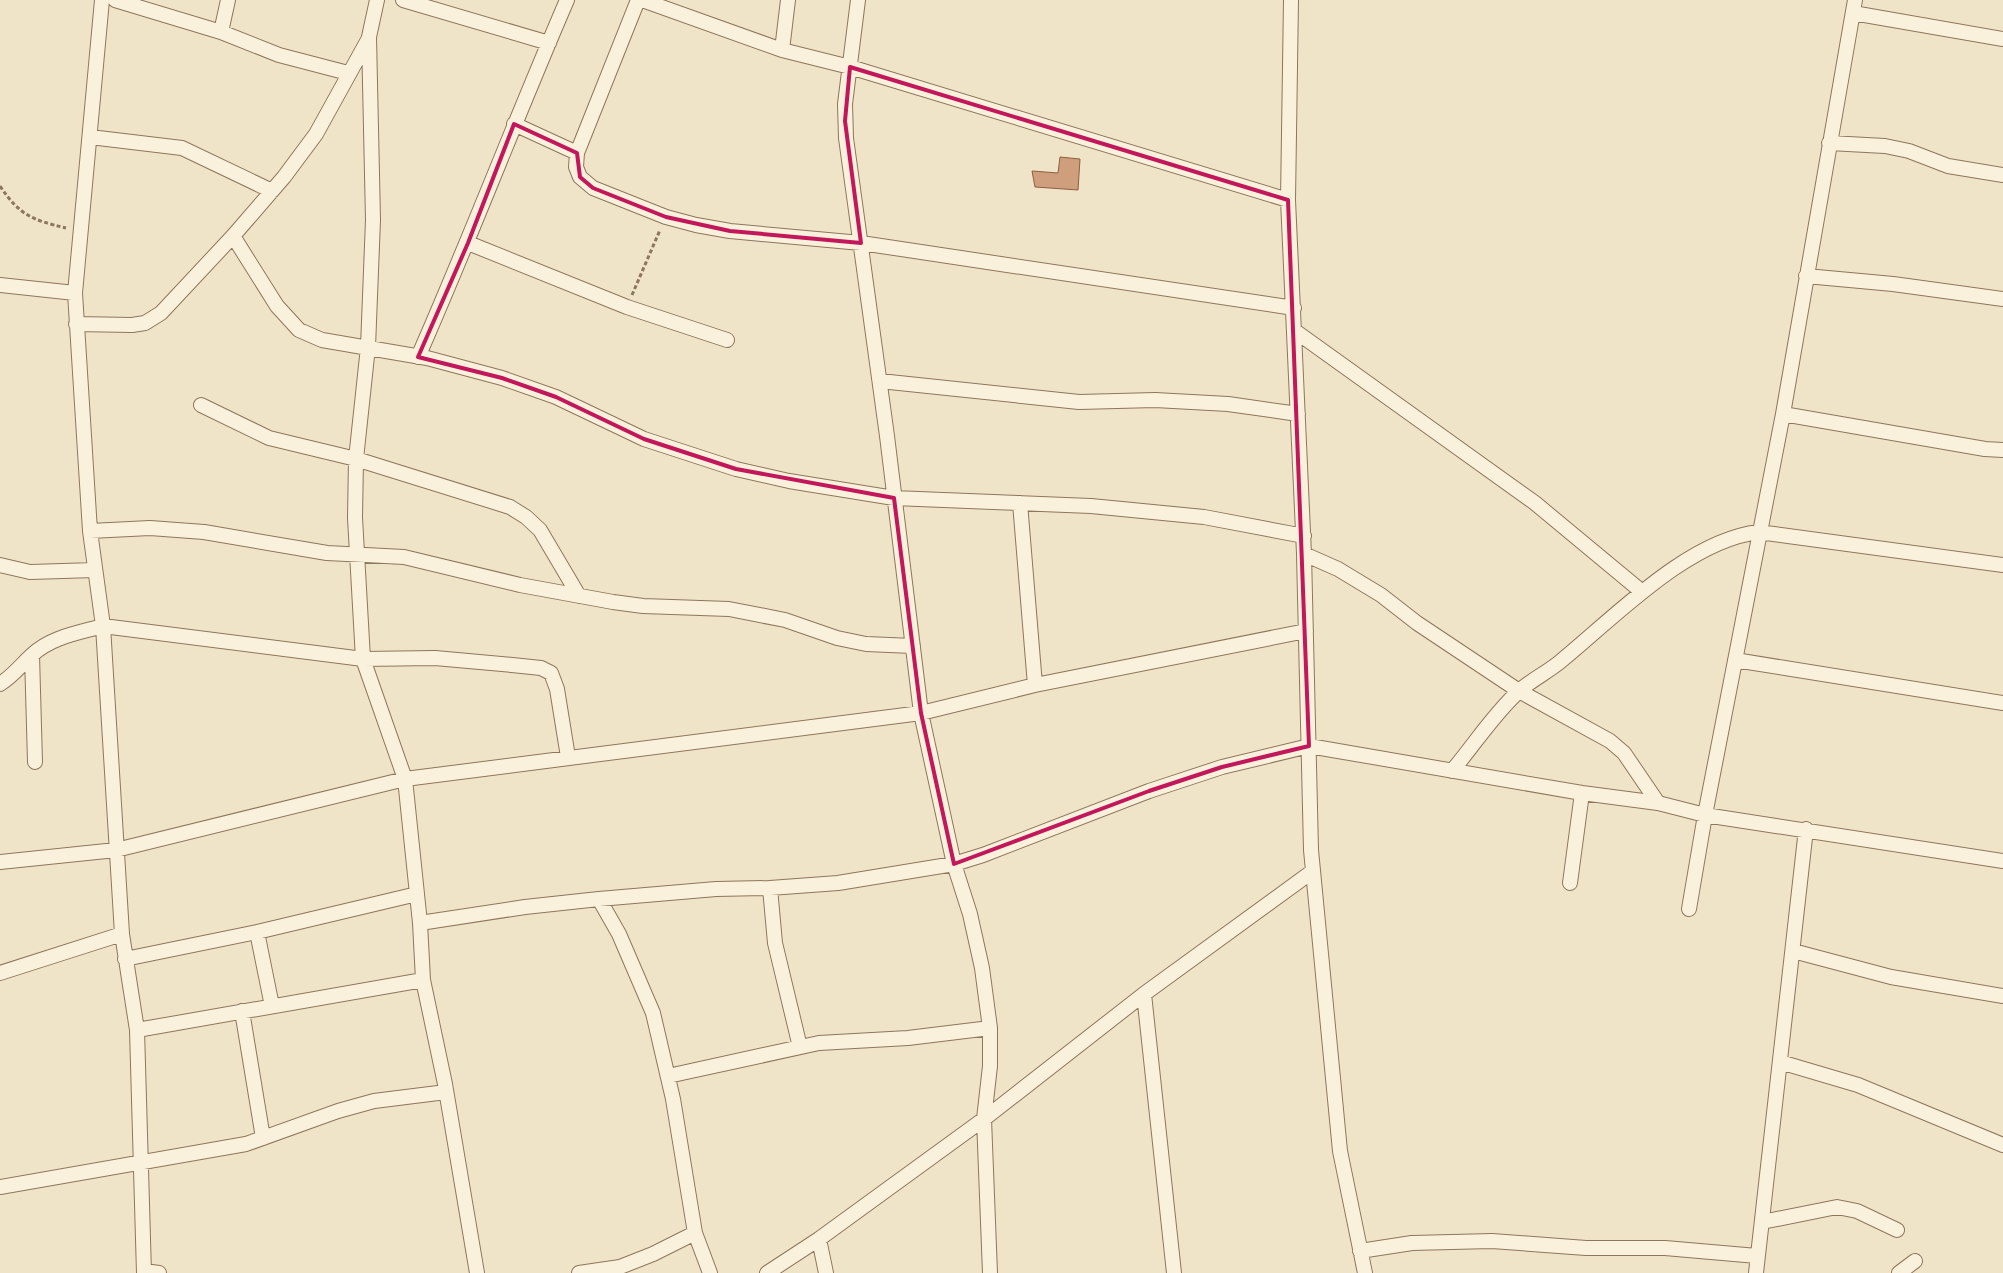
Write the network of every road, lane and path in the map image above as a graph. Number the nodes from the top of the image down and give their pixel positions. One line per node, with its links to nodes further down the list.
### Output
1 (102, 0): 22 (street)
2 (115, 0): 12 (street)
3 (228, 0): 14 (street)
4 (377, 0): 15 (street)
5 (403, 0): 17 (street)
6 (567, 0): 17 (street)
7 (638, 0): 24 (street)
8 (642, 0): 18 (street)
9 (788, 0): 18 (street)
10 (858, 0): 19 (street)
11 (1291, 0): 28 (street)
12 (150, 4): 14 (street)
13 (1854, 7): 16 (street); 23 (street)
14 (221, 32): 20 (street)
15 (369, 37): 20 (street); 43 (street)
16 (2003, 39)
17 (549, 43): 21 (street)
18 (782, 50): 19 (street)
19 (850, 67): 28 (street); 33 (street)
20 (348, 73): 27 (street)
21 (514, 124): 24 (street); 32 (street)
22 (90, 137): 27 (street); 30 (street)
23 (1829, 143): 25 (street); 34 (street)
24 (577, 153): 29 (street)
25 (2003, 175)
26 (0, 186): 30 (path)
27 (272, 191): 31 (street)
28 (1288, 200): 39 (street)
29 (666, 217): 33 (street); 38 (path)
30 (82, 231): 36 (street)
31 (233, 236): 40 (street); 43 (street)
32 (468, 243): 38 (street); 44 (street)
33 (862, 243): 39 (street); 45 (street)
34 (1806, 276): 37 (street); 48 (street)
35 (0, 285): 36 (street)
36 (75, 293): 40 (street)
37 (2003, 299)
38 (627, 307): 42 (street)
39 (1294, 308): 41 (street)
40 (76, 324): 53 (street)
41 (1295, 332): 47 (street); 61 (street)
42 (727, 340)
43 (368, 347): 44 (street); 50 (street)
44 (418, 357): 51 (street)
45 (880, 381): 47 (street); 51 (street)
46 (201, 405): 50 (street)
47 (1298, 414): 55 (street)
48 (1783, 414): 49 (street); 54 (street)
49 (2003, 450)
50 (356, 459): 56 (street); 62 (street)
51 (894, 498): 52 (street); 65 (street)
52 (1020, 503): 55 (street); 70 (street)
53 (90, 530): 56 (street); 60 (street)
54 (1759, 532): 59 (street); 61 (street); 68 (street)
55 (1304, 536): 57 (street)
56 (356, 553): 62 (street); 67 (street)
57 (1304, 554): 64 (street); 71 (street)
58 (0, 565): 60 (street)
59 (2003, 565)
60 (95, 570): 63 (street)
61 (1642, 591): 71 (street)
62 (579, 596): 65 (street)
63 (103, 626): 66 (street); 67 (street); 83 (street)
64 (1306, 630): 70 (street); 74 (street)
65 (912, 646): 73 (street)
66 (32, 655): 69 (street); 76 (street)
67 (363, 659): 75 (street); 78 (street)
68 (1735, 660): 72 (street); 81 (street)
69 (0, 684)
70 (1035, 685): 73 (street)
71 (1519, 691): 77 (street); 80 (street)
72 (2003, 703)
73 (921, 713): 75 (street); 86 (street)
74 (1309, 746): 77 (street); 86 (street); 87 (street)
75 (568, 757): 78 (street)
76 (35, 762)
77 (1452, 771): 79 (street)
78 (405, 779): 83 (street); 90 (street)
79 (1582, 793): 80 (street); 88 (street)
80 (1658, 804): 81 (street)
81 (1704, 815): 82 (street); 92 (street)
82 (1806, 829): 84 (street); 96 (street)
83 (116, 850): 85 (street); 95 (street)
84 (2003, 860)
85 (0, 862)
86 (954, 864): 89 (street); 104 (street)
87 (1313, 871): 100 (street); 119 (street)
88 (1570, 883)
89 (770, 888): 91 (street); 106 (street)
90 (417, 894): 93 (street); 94 (street)
91 (599, 900): 93 (street); 108 (street)
92 (1689, 910)
93 (420, 923): 99 (street)
94 (257, 932): 97 (street); 102 (street)
95 (122, 934): 97 (street); 98 (street)
96 (1792, 951): 101 (street); 107 (street)
97 (125, 959): 105 (street)
98 (0, 973)
99 (423, 980): 102 (street); 109 (street)
100 (1144, 994): 110 (street); 130 (street)
101 (2003, 996)
102 (272, 1006): 103 (street)
103 (242, 1011): 105 (street); 111 (street)
104 (990, 1028): 106 (street); 110 (street)
105 (137, 1030): 113 (street)
106 (800, 1047): 108 (street)
107 (1780, 1062): 112 (street); 115 (street)
108 (668, 1076): 117 (street)
109 (446, 1092): 111 (street); 124 (street)
110 (984, 1120): 118 (street); 129 (street)
111 (263, 1138): 113 (street)
112 (2003, 1145)
113 (142, 1161): 114 (street); 122 (street)
114 (0, 1187)
115 (1762, 1222): 116 (street); 120 (street)
116 (1897, 1230)
117 (695, 1233): 125 (street); 126 (street)
118 (819, 1239): 127 (street); 128 (street)
119 (1360, 1251): 120 (street); 131 (street)
120 (1756, 1256): 132 (street)
121 (1915, 1261): 133 (street)
122 (144, 1272): 123 (street)
123 (159, 1273)
124 (477, 1273)
125 (579, 1273)
126 (710, 1273)
127 (767, 1273)
128 (826, 1273)
129 (990, 1273)
130 (1174, 1273)
131 (1365, 1273)
132 (1756, 1273)
133 (1899, 1273)

